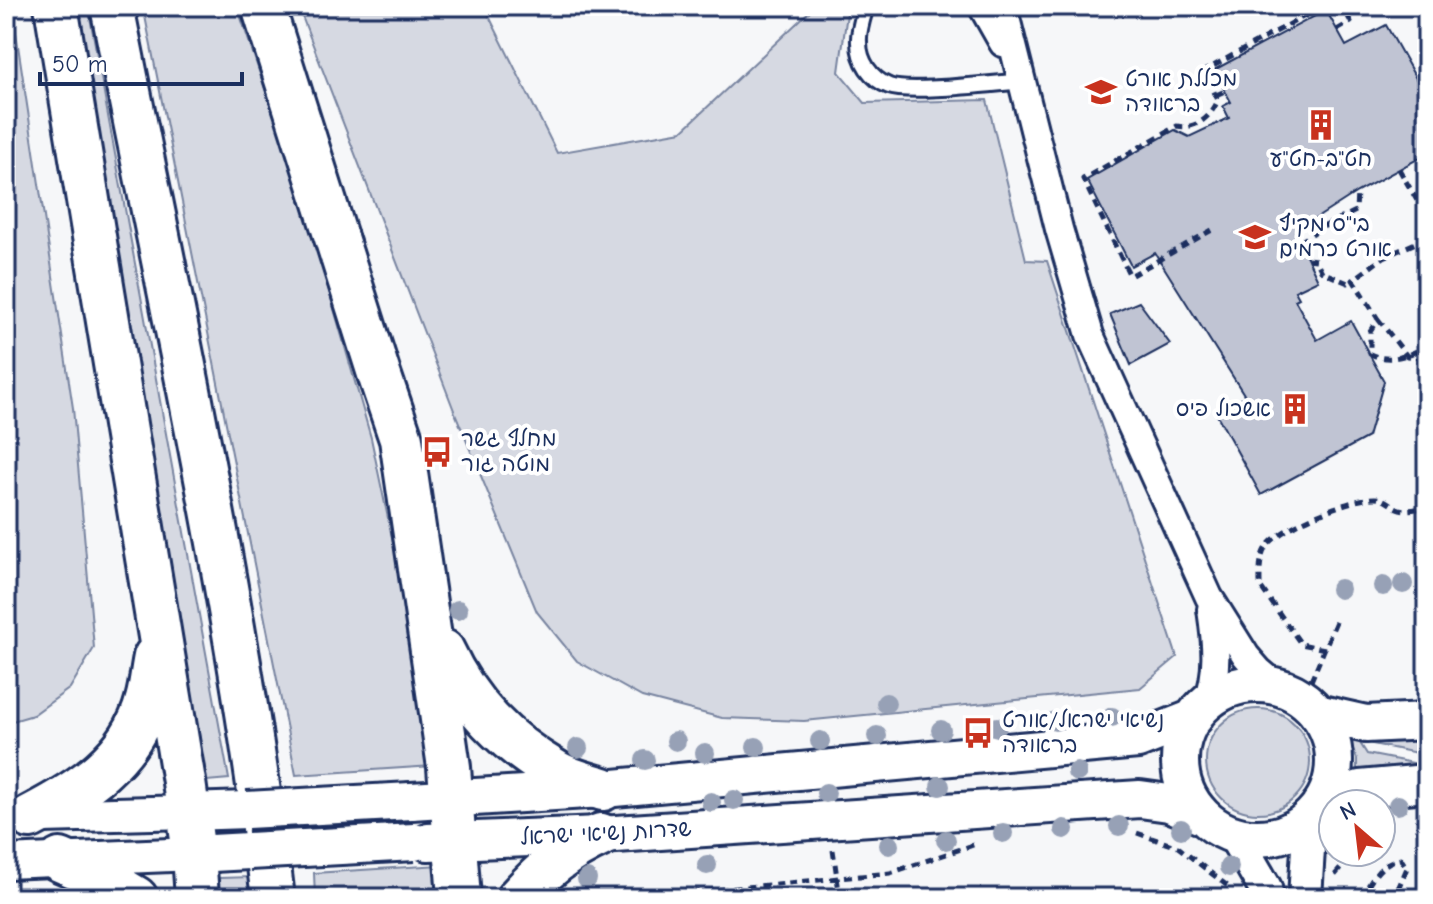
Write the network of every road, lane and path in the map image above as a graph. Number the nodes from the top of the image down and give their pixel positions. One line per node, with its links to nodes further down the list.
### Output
1 (56, 6): 31 (main road)
2 (112, 6): 55 (main road)
3 (263, 6): 29 (main road)
4 (866, 6): 10 (lane)
5 (982, 6): 10 (street)
6 (1003, 6): 10 (street)
7 (1323, 6): 12 (path)
8 (1342, 6): 9 (path)
9 (1337, 30)
10 (1024, 81): 28 (street)
11 (1225, 91): 12 (path)
12 (1216, 95): 18 (path)
13 (1399, 169): 16 (path)
14 (1357, 192): 20 (path)
15 (1427, 201): 16 (path)
16 (1419, 205): 17 (path)
17 (1427, 218)
18 (1212, 230)
19 (1427, 238): 22 (path)
20 (1300, 242)
21 (1308, 259): 22 (path)
22 (1353, 280): 23 (path)
23 (1378, 319): 25 (path); 25 (path)
24 (1427, 346): 25 (path)
25 (1407, 356): 26 (path)
26 (1427, 357)
27 (1427, 506): 32 (path)
28 (1209, 597): 33 (street); 34 (street)
29 (429, 619): 37 (main road); 38 (main road)
30 (1337, 619): 32 (path)
31 (159, 632): 40 (main road); 41 (main road)
32 (1325, 649): 33 (path)
33 (1302, 694): 34 (main road); 35 (main road); 39 (main road)
34 (1201, 711): 37 (main road, שדרות נשיאי ישראל); 42 (main road)
35 (1427, 721)
36 (1427, 783): 39 (main road)
37 (603, 789): 38 (main road, שדרות נשיאי ישראל)
38 (453, 798): 40 (main road, שדרות נשיאי ישראל, bridge); 45 (main road)
39 (1315, 811): 42 (main road); 61 (street)
40 (188, 812): 41 (street, שדרות נשיאי ישראל); 48 (main road)
41 (18, 817)
42 (1218, 824): 44 (main road, שדרות נשיאי ישראל); 60 (street)
43 (1127, 832): 52 (path)
44 (601, 835): 45 (main road, שדרות נשיאי ישראל); 57 (main road)
45 (457, 840): 48 (main road, שדרות נשיאי ישראל, bridge); 56 (main road)
46 (983, 843): 51 (path)
47 (833, 850): 51 (path)
48 (194, 854): 49 (street, שדרות נשיאי ישראל); 54 (main road)
49 (60, 860): 50 (street, שדרות נשיאי ישראל); 53 (main road)
50 (6, 862)
51 (837, 878): 58 (path); 59 (path)
52 (1235, 893)
53 (136, 898)
54 (197, 898)
55 (273, 898)
56 (459, 898)
57 (518, 898)
58 (635, 898)
59 (840, 898)
60 (1267, 898)
61 (1305, 898)
62 (1361, 898): 63 (path)
63 (1394, 898)

